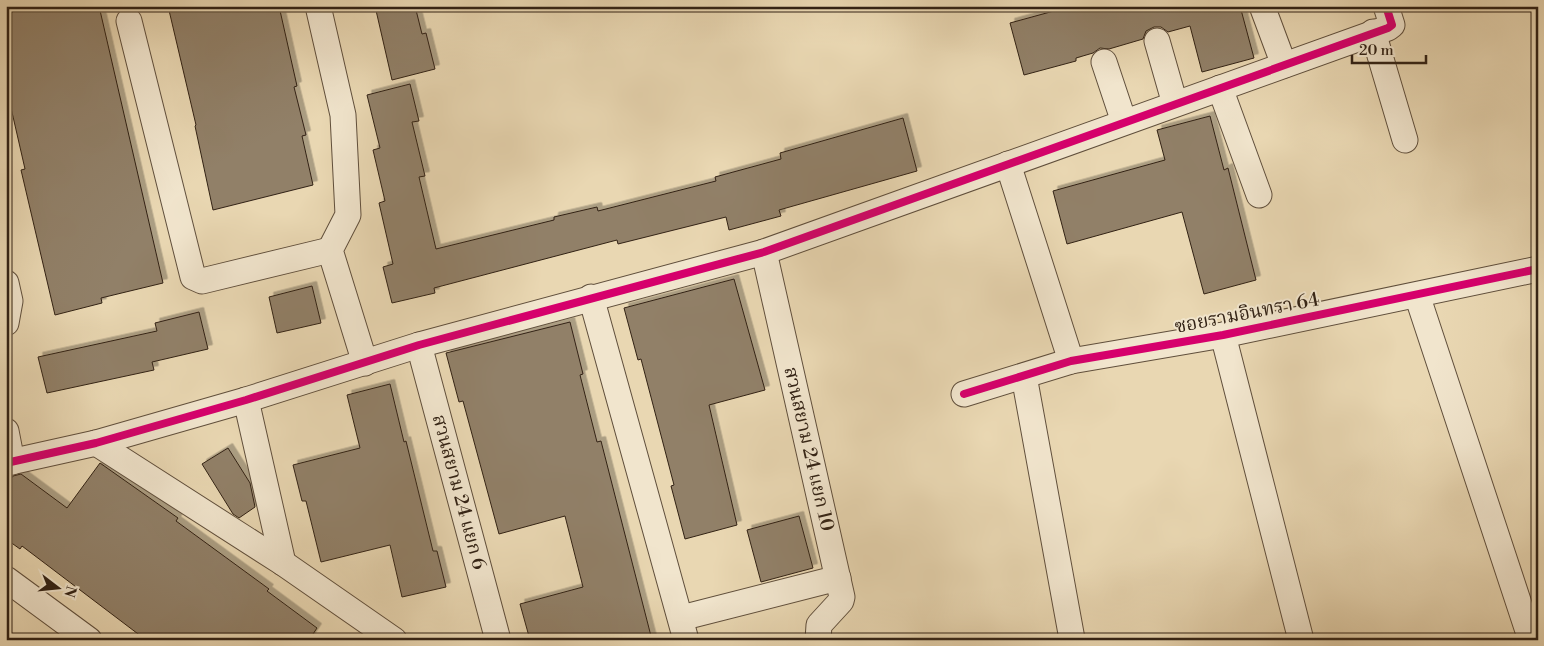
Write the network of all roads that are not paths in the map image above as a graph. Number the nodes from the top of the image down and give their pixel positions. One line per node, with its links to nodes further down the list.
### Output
1 (318, 6): 15 (street)
2 (1262, 6): 8 (street)
3 (1386, 6): 5 (street)
4 (129, 21): 15 (street)
5 (1374, 32): 8 (street); 12 (street)
6 (1157, 42): 10 (street)
7 (1104, 62): 11 (street)
8 (1284, 65): 9 (street)
9 (1220, 88): 10 (street); 14 (street)
10 (1175, 104): 11 (street)
11 (1124, 122): 13 (street)
12 (1405, 140)
13 (1008, 164): 16 (street); 24 (street)
14 (1259, 195)
15 (330, 250): 25 (street)
16 (764, 252): 20 (street); 33 (street, สวนสยาม 24 แยก 10)
17 (1538, 269): 19 (street, ซอยรามอินทรา 64)
18 (6, 283): 21 (street)
19 (1417, 295): 22 (street, ซอยรามอินทรา 64); 42 (street)
20 (591, 297): 23 (street); 35 (street)
21 (6, 323)
22 (1222, 335): 24 (street, ซอยรามอินทรา 64); 41 (street, ซอยรามอินทรา 64)
23 (419, 345): 25 (street); 39 (street, สวนสยาม 24 แยก 6)
24 (1071, 361): 26 (street, ซอยรามอินทรา 64)
25 (365, 363): 28 (street)
26 (1024, 376): 27 (street, ซอยรามอินทรา 64); 36 (street)
27 (964, 394)
28 (246, 400): 30 (street); 32 (street)
29 (6, 431): 31 (street)
30 (96, 443): 31 (street); 32 (street)
31 (9, 463)
32 (283, 563): 38 (street)
33 (838, 578): 35 (street); 40 (street, สวนสยาม 24 แยก 10)
34 (6, 579): 37 (street)
35 (684, 629)
36 (1072, 639)
37 (89, 640)
38 (394, 640)
39 (498, 640)
40 (818, 640)
41 (1301, 640)
42 (1530, 640)

